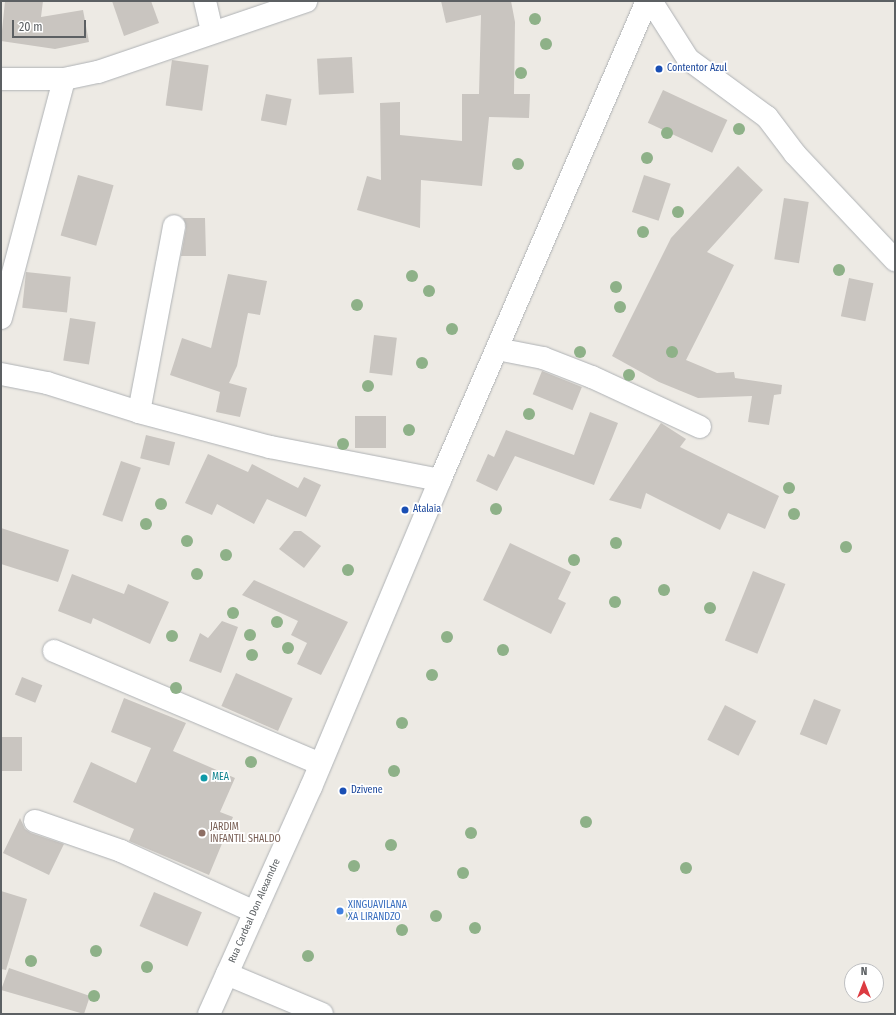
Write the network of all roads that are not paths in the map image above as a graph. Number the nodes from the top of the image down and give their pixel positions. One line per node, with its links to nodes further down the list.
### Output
1 (205, 1): 5 (street)
2 (306, 1): 5 (street)
3 (647, 1): 11 (street, Rua Cardeal Don Alexamdre)
4 (651, 1): 9 (street)
5 (212, 32): 7 (street)
6 (1, 79): 7 (street)
7 (64, 79): 10 (street)
8 (174, 226): 13 (street)
9 (895, 260)
10 (1, 318)
11 (497, 349): 14 (street); 15 (street, Rua Cardeal Don Alexamdre)
12 (1, 374): 13 (street)
13 (139, 412): 15 (street)
14 (700, 427)
15 (440, 480): 17 (street, Rua Cardeal Don Alexamdre)
16 (54, 651): 17 (street)
17 (320, 764): 19 (street, Rua Cardeal Don Alexamdre)
18 (35, 821): 19 (street)
19 (255, 912): 20 (street, Rua Cardeal Don Alexamdre)
20 (227, 974): 21 (street, Rua Cardeal Don Alexamdre); 22 (street)
21 (209, 1014)
22 (322, 1014)

